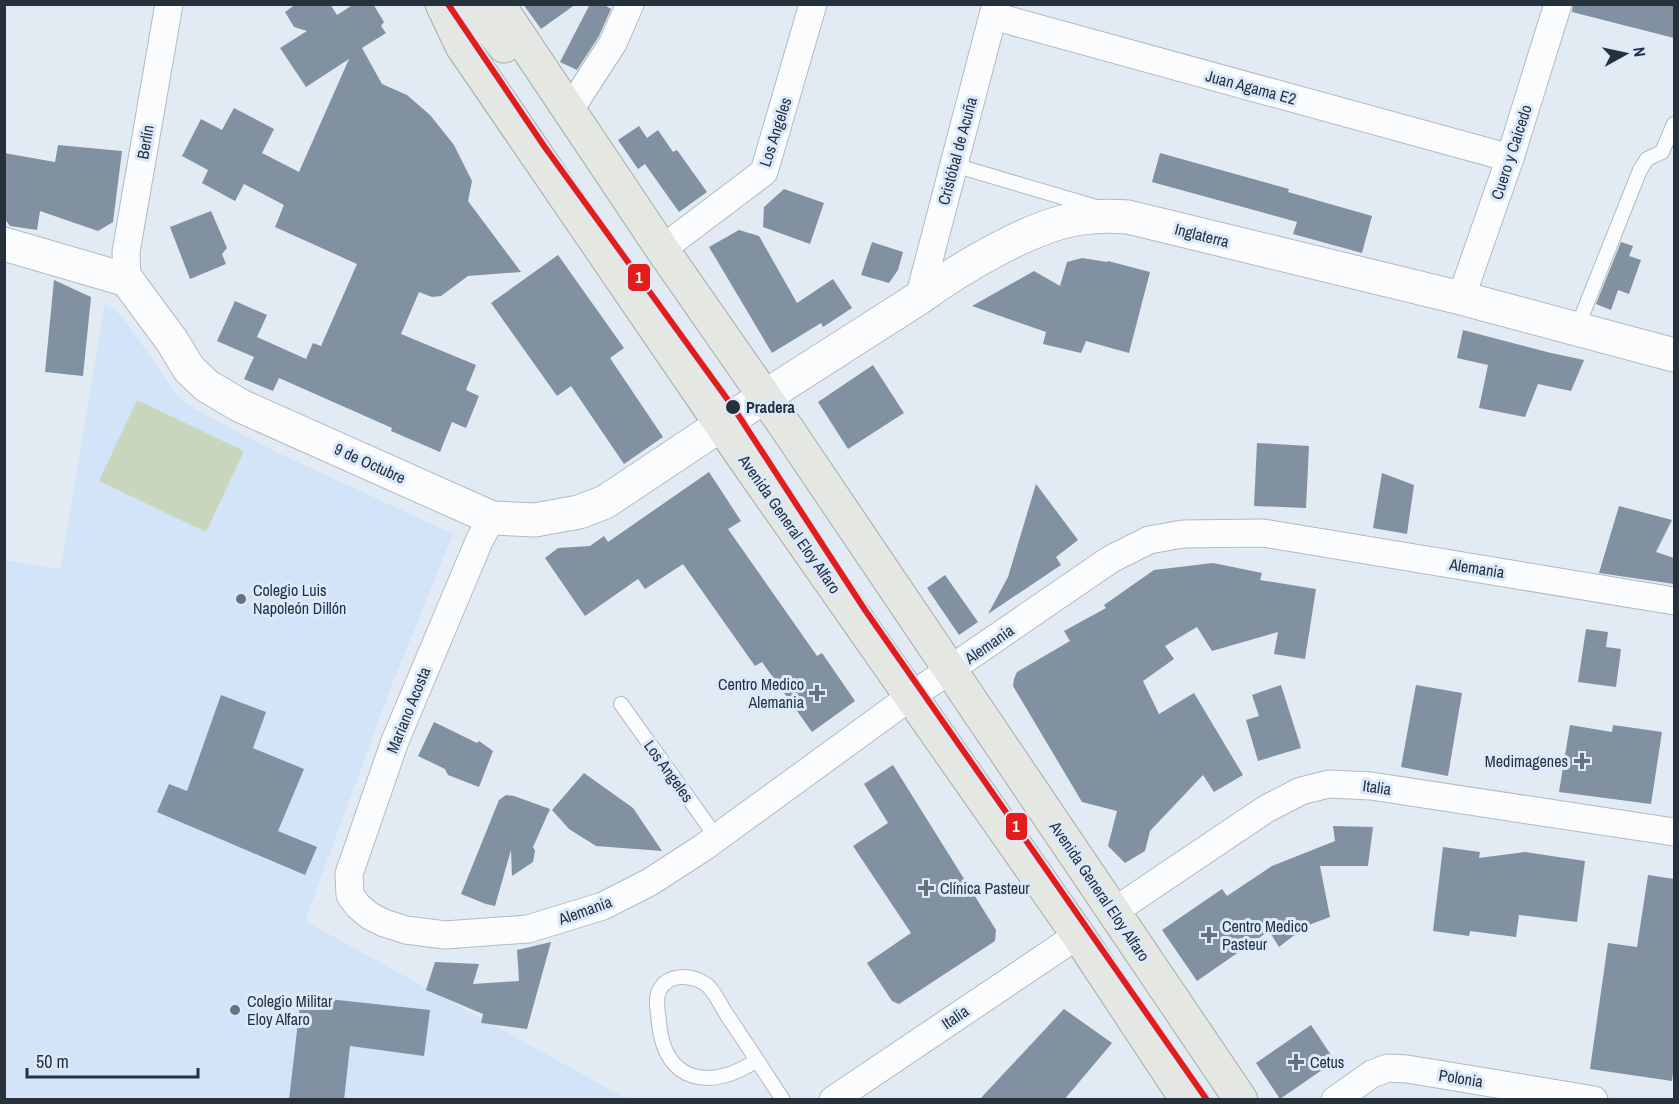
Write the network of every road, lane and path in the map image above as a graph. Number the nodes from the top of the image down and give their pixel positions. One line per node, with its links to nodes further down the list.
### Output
1 (169, 4): 16 (street, Berlín)
2 (418, 4): 8 (main road)
3 (630, 4): 9 (street)
4 (813, 4): 15 (street, Los Angeles)
5 (1558, 4): 11 (street, Cuero y Caicedo)
6 (471, 5): 8 (main road, Avenida General Eloy Alfaro); 9 (main road, Avenida General Eloy Alfaro)
7 (994, 10): 11 (street, Juan Agama E2); 12 (street, Cristóbal de Acuña)
8 (462, 46): 22 (main road, Avenida General Eloy Alfaro)
9 (561, 100): 15 (main road, Avenida General Eloy Alfaro)
10 (1674, 124): 19 (lane)
11 (1510, 158): 18 (street, Cuero y Caicedo)
12 (954, 165): 13 (lane); 17 (street, Cristóbal de Acuña)
13 (1128, 217): 17 (street, Inglaterra); 18 (street, Inglaterra)
14 (4, 244): 16 (street)
15 (662, 249): 21 (main road, Avenida General Eloy Alfaro)
16 (128, 280): 23 (street, 9 de Octubre)
17 (920, 298): 21 (street, Inglaterra)
18 (1461, 298): 19 (street, Inglaterra)
19 (1579, 329): 20 (street, Inglaterra)
20 (1674, 355)
21 (765, 396): 22 (street, 9 de Octubre); 25 (main road, Avenida General Eloy Alfaro)
22 (722, 424): 23 (street, 9 de Octubre); 26 (main road, Avenida General Eloy Alfaro)
23 (492, 518): 30 (street, Mariano Acosta)
24 (1674, 601): 25 (street, Alemania)
25 (950, 670): 26 (street, Alemania); 31 (main road, Avenida General Eloy Alfaro)
26 (910, 697): 29 (street, Alemania); 32 (main road, Avenida General Eloy Alfaro)
27 (621, 704): 29 (lane, Los Angeles)
28 (1674, 832): 31 (street, Italia)
29 (717, 838): 30 (street, Alemania)
30 (358, 906)
31 (1113, 912): 38 (main road, Avenida General Eloy Alfaro)
32 (1078, 935): 36 (street, Italia); 37 (main road, Avenida General Eloy Alfaro)
33 (757, 1060): 33 (lane); 35 (lane)
34 (1521, 1094): 39 (street, Polonia); 40 (street, Polonia)
35 (783, 1100)
36 (832, 1100)
37 (1187, 1100)
38 (1241, 1100)
39 (1335, 1100)
40 (1594, 1100)

